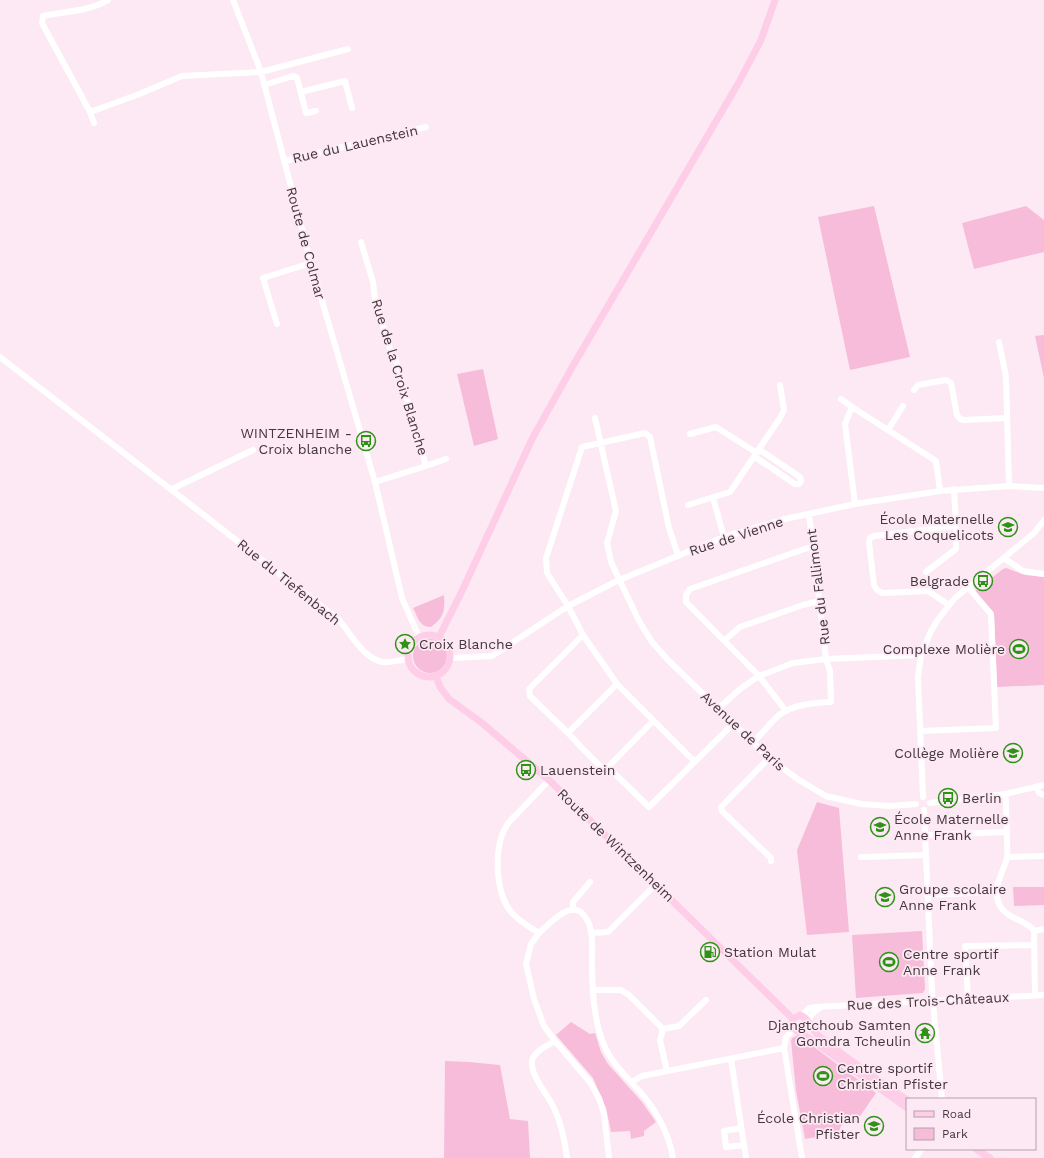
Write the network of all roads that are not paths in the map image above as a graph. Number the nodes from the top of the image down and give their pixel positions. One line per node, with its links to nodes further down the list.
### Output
1 (108, 0): 10 (street)
2 (233, 0): 5 (street, Route de Colmar)
3 (775, 0): 57 (main road)
4 (348, 49): 5 (street)
5 (261, 72): 6 (street, Route de Colmar); 10 (street)
6 (264, 85): 7 (street); 13 (street, Route de Colmar)
7 (301, 92): 8 (street); 9 (street)
8 (352, 108)
9 (316, 111)
10 (90, 112): 11 (street)
11 (94, 123)
12 (426, 127): 13 (street, Rue du Lauenstein)
13 (284, 160): 15 (street, Route de Colmar)
14 (361, 242): 32 (street, Rue de la Croix Blanche)
15 (311, 264): 16 (street); 33 (street, Route de Colmar)
16 (277, 324)
17 (999, 342): 25 (street)
18 (0, 357): 36 (street, Rue du Tiefenbach)
19 (780, 385): 30 (street)
20 (914, 390): 25 (street)
21 (841, 399): 23 (street)
22 (903, 406): 26 (street)
23 (852, 407): 26 (street); 40 (street)
24 (595, 418): 28 (street, Avenue de Paris)
25 (1007, 418): 34 (street)
26 (888, 430): 38 (street)
27 (690, 434): 30 (street)
28 (600, 442): 47 (street); 51 (street, Avenue de Paris); 55 (street)
29 (253, 450): 36 (street)
30 (758, 454): 30 (street); 39 (street)
31 (446, 459): 32 (street, Rue de la Croix Blanche)
32 (426, 466): 33 (street, Rue de la Croix Blanche)
33 (375, 484): 58 (street)
34 (1009, 486): 35 (street, Rue de Vienne); 37 (street, Rue de Vienne)
35 (1044, 488)
36 (172, 489): 64 (street, Rue du Tiefenbach)
37 (954, 489): 38 (street, Rue de Vienne); 44 (street)
38 (940, 491): 40 (street, Rue de Vienne)
39 (713, 498): 41 (street); 45 (street)
40 (855, 504): 42 (street, Rue de Vienne)
41 (688, 505)
42 (809, 514): 45 (street, Rue de Vienne); 46 (street, Rue du Fallimont)
43 (1044, 520): 48 (street)
44 (956, 526): 49 (street); 54 (street)
45 (724, 537): 47 (street, Rue de Vienne)
46 (812, 546): 53 (street, Rue du Fallimont); 59 (street)
47 (678, 555): 51 (street, Rue de Vienne)
48 (1004, 558): 50 (street); 52 (street)
49 (926, 572)
50 (1044, 574)
51 (619, 580): 55 (street, Rue de Vienne); 69 (street, Avenue de Paris)
52 (968, 587): 54 (street); 60 (street)
53 (819, 601): 59 (street); 65 (street, Rue du Fallimont)
54 (949, 605): 62 (street)
55 (568, 606): 56 (street); 63 (street, Rue de Vienne)
56 (583, 635): 68 (street); 74 (street)
57 (439, 636): 58 (main road); 63 (main road)
58 (419, 637): 64 (main road)
59 (725, 640): 67 (street)
60 (992, 649): 61 (street); 73 (street)
61 (970, 650)
62 (922, 655): 65 (street); 73 (street)
63 (451, 658): 66 (main road)
64 (408, 659): 66 (main road)
65 (826, 659): 67 (street); 70 (street, Rue du Fallimont)
66 (436, 676): 79 (main road, Route de Wintzenheim)
67 (758, 676): 69 (street); 70 (street)
68 (617, 684): 71 (street); 74 (street)
69 (718, 709): 72 (street, Avenue de Paris)
70 (786, 711): 75 (street)
71 (653, 721): 77 (street); 78 (street)
72 (733, 724): 75 (street, Avenue de Paris); 77 (street)
73 (920, 731): 84 (street)
74 (568, 733): 78 (street)
75 (753, 742): 76 (street, Avenue de Paris)
76 (769, 758): 86 (street, Avenue de Paris); 94 (street)
77 (695, 762): 78 (street)
78 (608, 767)
79 (549, 780): 96 (main road, Route de Wintzenheim); 102 (street)
80 (1044, 785): 81 (street)
81 (1037, 788): 82 (street); 83 (street)
82 (1005, 794): 85 (street); 88 (street)
83 (1044, 795)
84 (923, 797): 85 (street); 86 (street)
85 (930, 803): 87 (street)
86 (916, 804): 87 (street)
87 (924, 810): 89 (street)
88 (1007, 832): 89 (street); 93 (street)
89 (925, 835): 90 (street)
90 (926, 855): 92 (street); 98 (street)
91 (1044, 856): 93 (street)
92 (861, 857)
93 (1007, 857): 97 (street)
94 (770, 861)
95 (590, 882): 99 (street)
96 (656, 884): 103 (street); 112 (main road, Route de Wintzenheim)
97 (997, 892): 98 (street); 101 (street)
98 (927, 895): 110 (street)
99 (574, 910): 102 (street); 103 (street)
100 (1044, 929): 101 (street)
101 (1034, 931): 104 (street)
102 (539, 933): 115 (street)
103 (592, 933): 105 (street)
104 (1034, 945): 107 (street); 109 (street)
105 (593, 990): 113 (street); 119 (street)
106 (1044, 995): 107 (street, Rue des Trois-Châteaux)
107 (1035, 996): 109 (street, Rue des Trois-Châteaux)
108 (706, 1000): 113 (street)
109 (968, 1000): 110 (street, Rue des Trois-Châteaux)
110 (933, 1001): 111 (street, Rue des Trois-Châteaux); 120 (street)
111 (804, 1018): 112 (main road); 114 (main road); 121 (main road)
112 (793, 1019): 114 (main road)
113 (663, 1029): 118 (street)
114 (795, 1030): 116 (street); 122 (main road)
115 (555, 1041): 128 (street); 129 (street)
116 (784, 1048): 117 (street); 132 (street)
117 (731, 1059): 118 (street); 123 (street)
118 (667, 1072): 119 (street)
119 (632, 1082): 130 (street)
120 (941, 1098)
121 (906, 1099)
122 (906, 1107)
123 (741, 1128): 124 (street); 124 (street)
124 (744, 1145): 131 (street)
125 (921, 1150): 133 (street)
126 (970, 1150): 134 (main road)
127 (978, 1150): 135 (main road)
128 (567, 1158)
129 (609, 1158)
130 (673, 1158)
131 (746, 1158)
132 (802, 1158)
133 (915, 1158)
134 (982, 1158)
135 (990, 1158)

